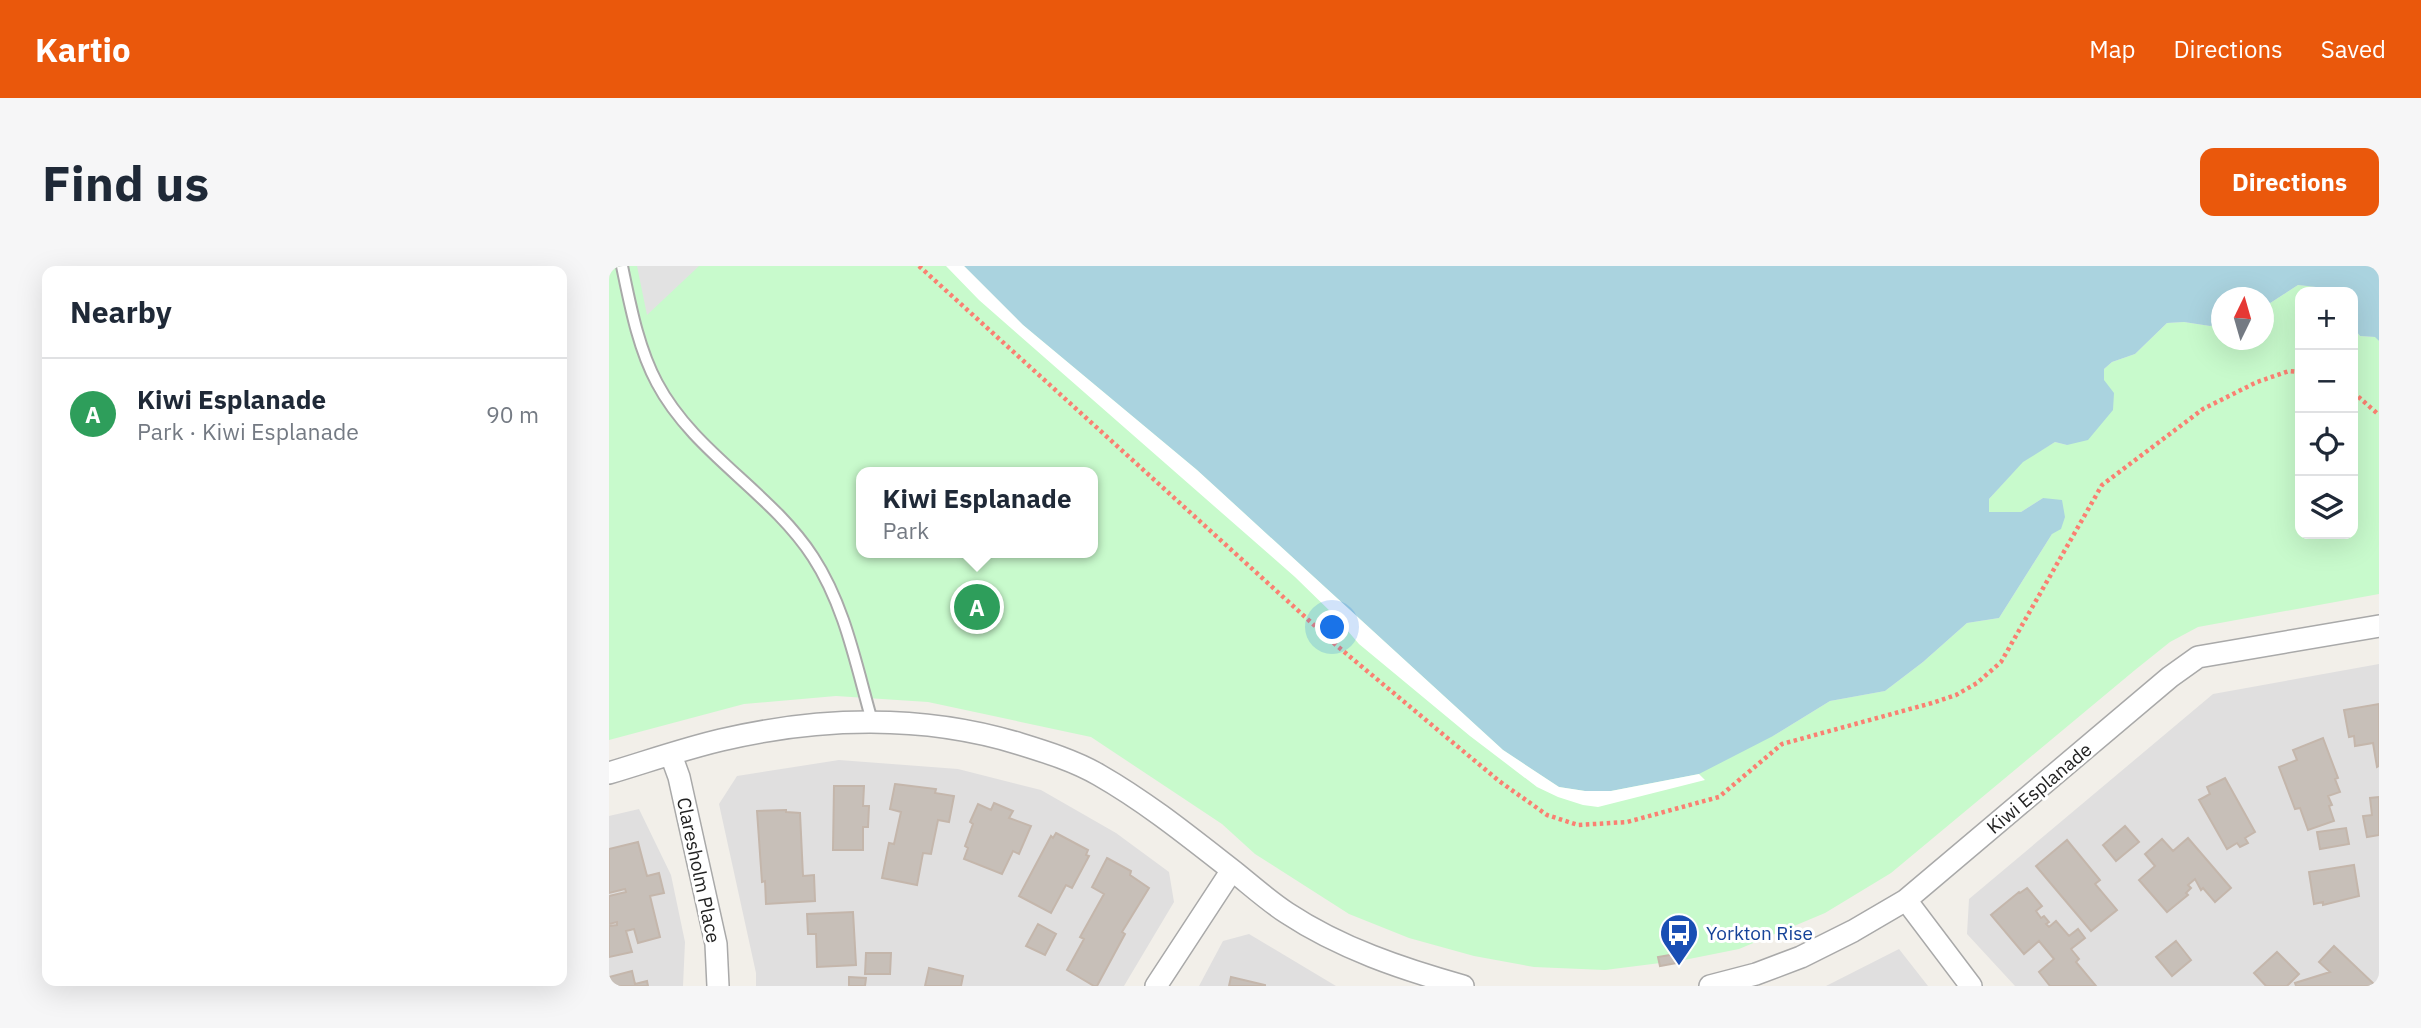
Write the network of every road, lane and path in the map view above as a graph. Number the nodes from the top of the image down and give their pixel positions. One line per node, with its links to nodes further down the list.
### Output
1 (622, 266): 7 (lane)
2 (919, 266): 3 (path)
3 (2295, 372)
4 (2358, 396): 5 (path)
5 (2379, 415)
6 (2379, 626): 11 (street, Kiwi Esplanade)
7 (873, 721): 8 (street); 10 (street)
8 (671, 755): 9 (street); 12 (street, Claresholm Place)
9 (609, 773)
10 (1232, 870): 13 (street); 14 (street)
11 (1906, 900): 15 (street, Kiwi Esplanade); 16 (street)
12 (717, 986)
13 (1156, 986)
14 (1463, 986)
15 (1710, 986)
16 (1971, 986)

